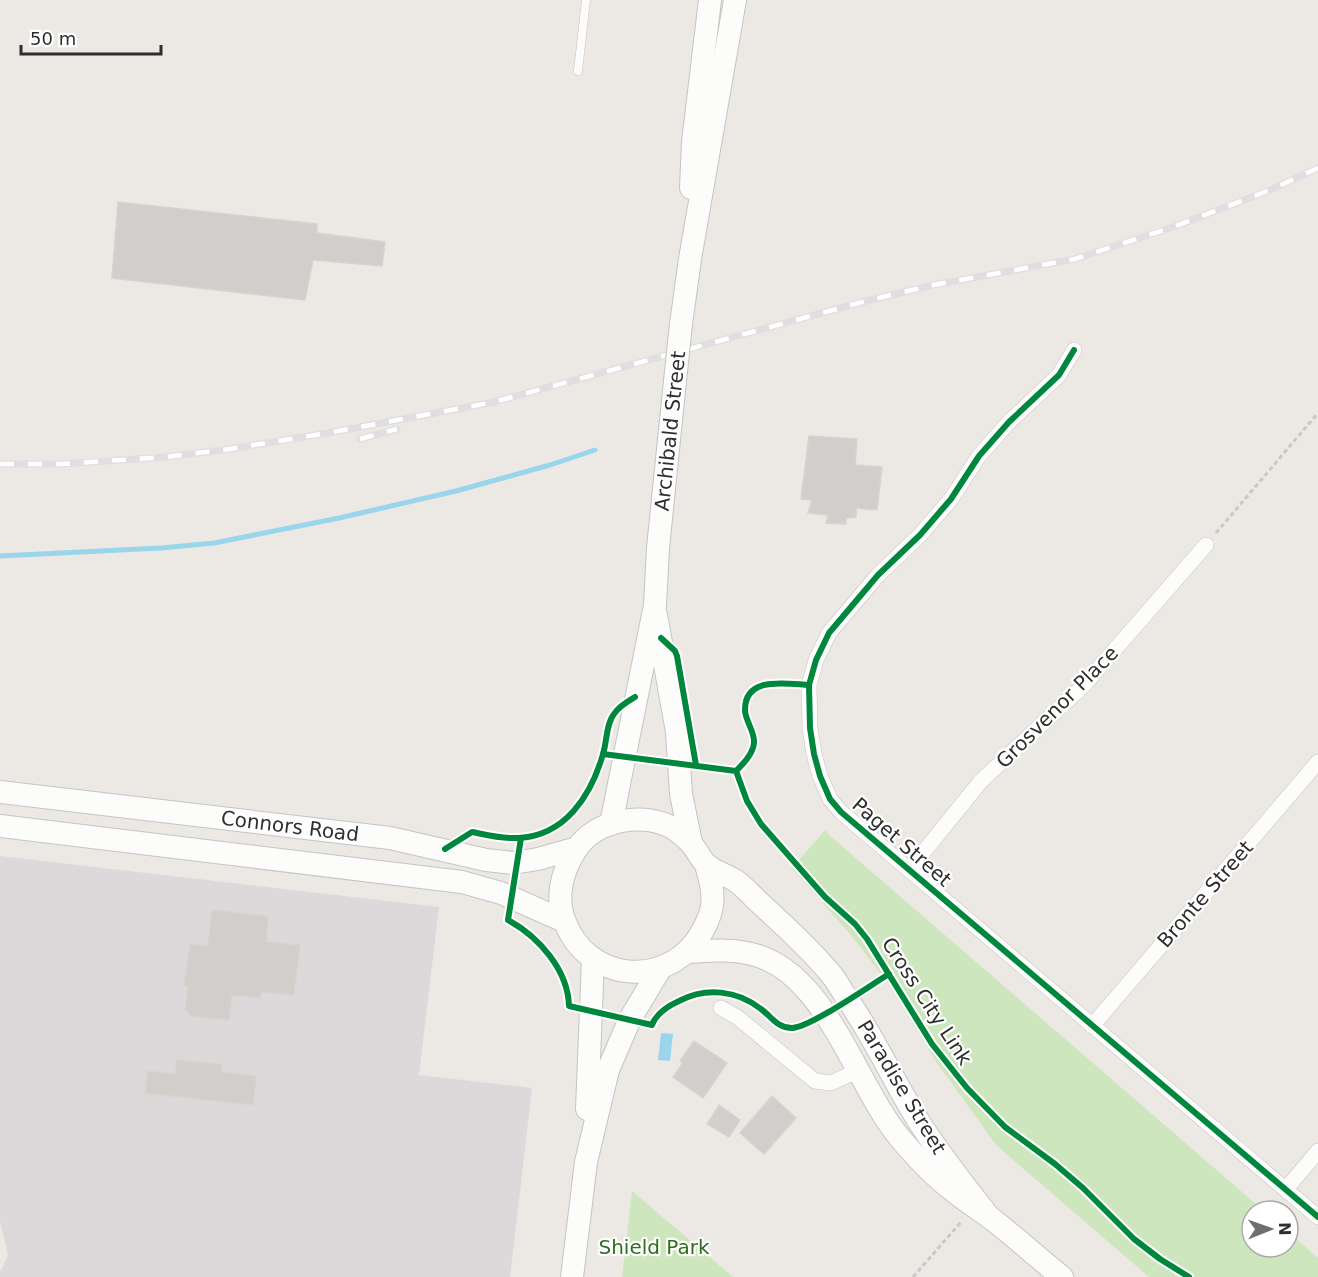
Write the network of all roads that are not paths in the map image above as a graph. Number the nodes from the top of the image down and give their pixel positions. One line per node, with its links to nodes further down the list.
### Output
1 (586, 0): 4 (lane)
2 (710, 0): 5 (street, Archibald Street)
3 (735, 0): 5 (street, Archibald Street)
4 (578, 70)
5 (690, 259): 8 (street, Archibald Street, bridge)
6 (1074, 350): 16 (street, Paget Street)
7 (1206, 545): 16 (street, Grosvenor Place)
8 (655, 605): 11 (street, Archibald Street); 13 (street, Archibald Street)
9 (1318, 762): 22 (street, Bronte Street)
10 (0, 792): 14 (street, Connors Road)
11 (610, 824): 13 (street); 14 (street)
12 (0, 826): 17 (street, Connors Road)
13 (691, 843): 15 (street)
14 (577, 848): 17 (street)
15 (706, 865): 18 (street); 27 (street, Paradise Street)
16 (909, 870): 22 (street, Paget Street)
17 (564, 921): 19 (street)
18 (688, 952): 20 (street); 23 (street, Paradise Street)
19 (593, 959): 20 (street); 25 (street)
20 (660, 969): 25 (street)
21 (721, 1008): 23 (street, Paradise Street)
22 (1092, 1026): 26 (street, Paget Street)
23 (857, 1071): 27 (street, Paradise Street)
24 (1318, 1150): 26 (street)
25 (586, 1162): 29 (street)
26 (1286, 1189): 28 (street, Paget Street)
27 (989, 1217): 30 (street, Paradise Street)
28 (1318, 1217)
29 (572, 1277)
30 (1062, 1277)

